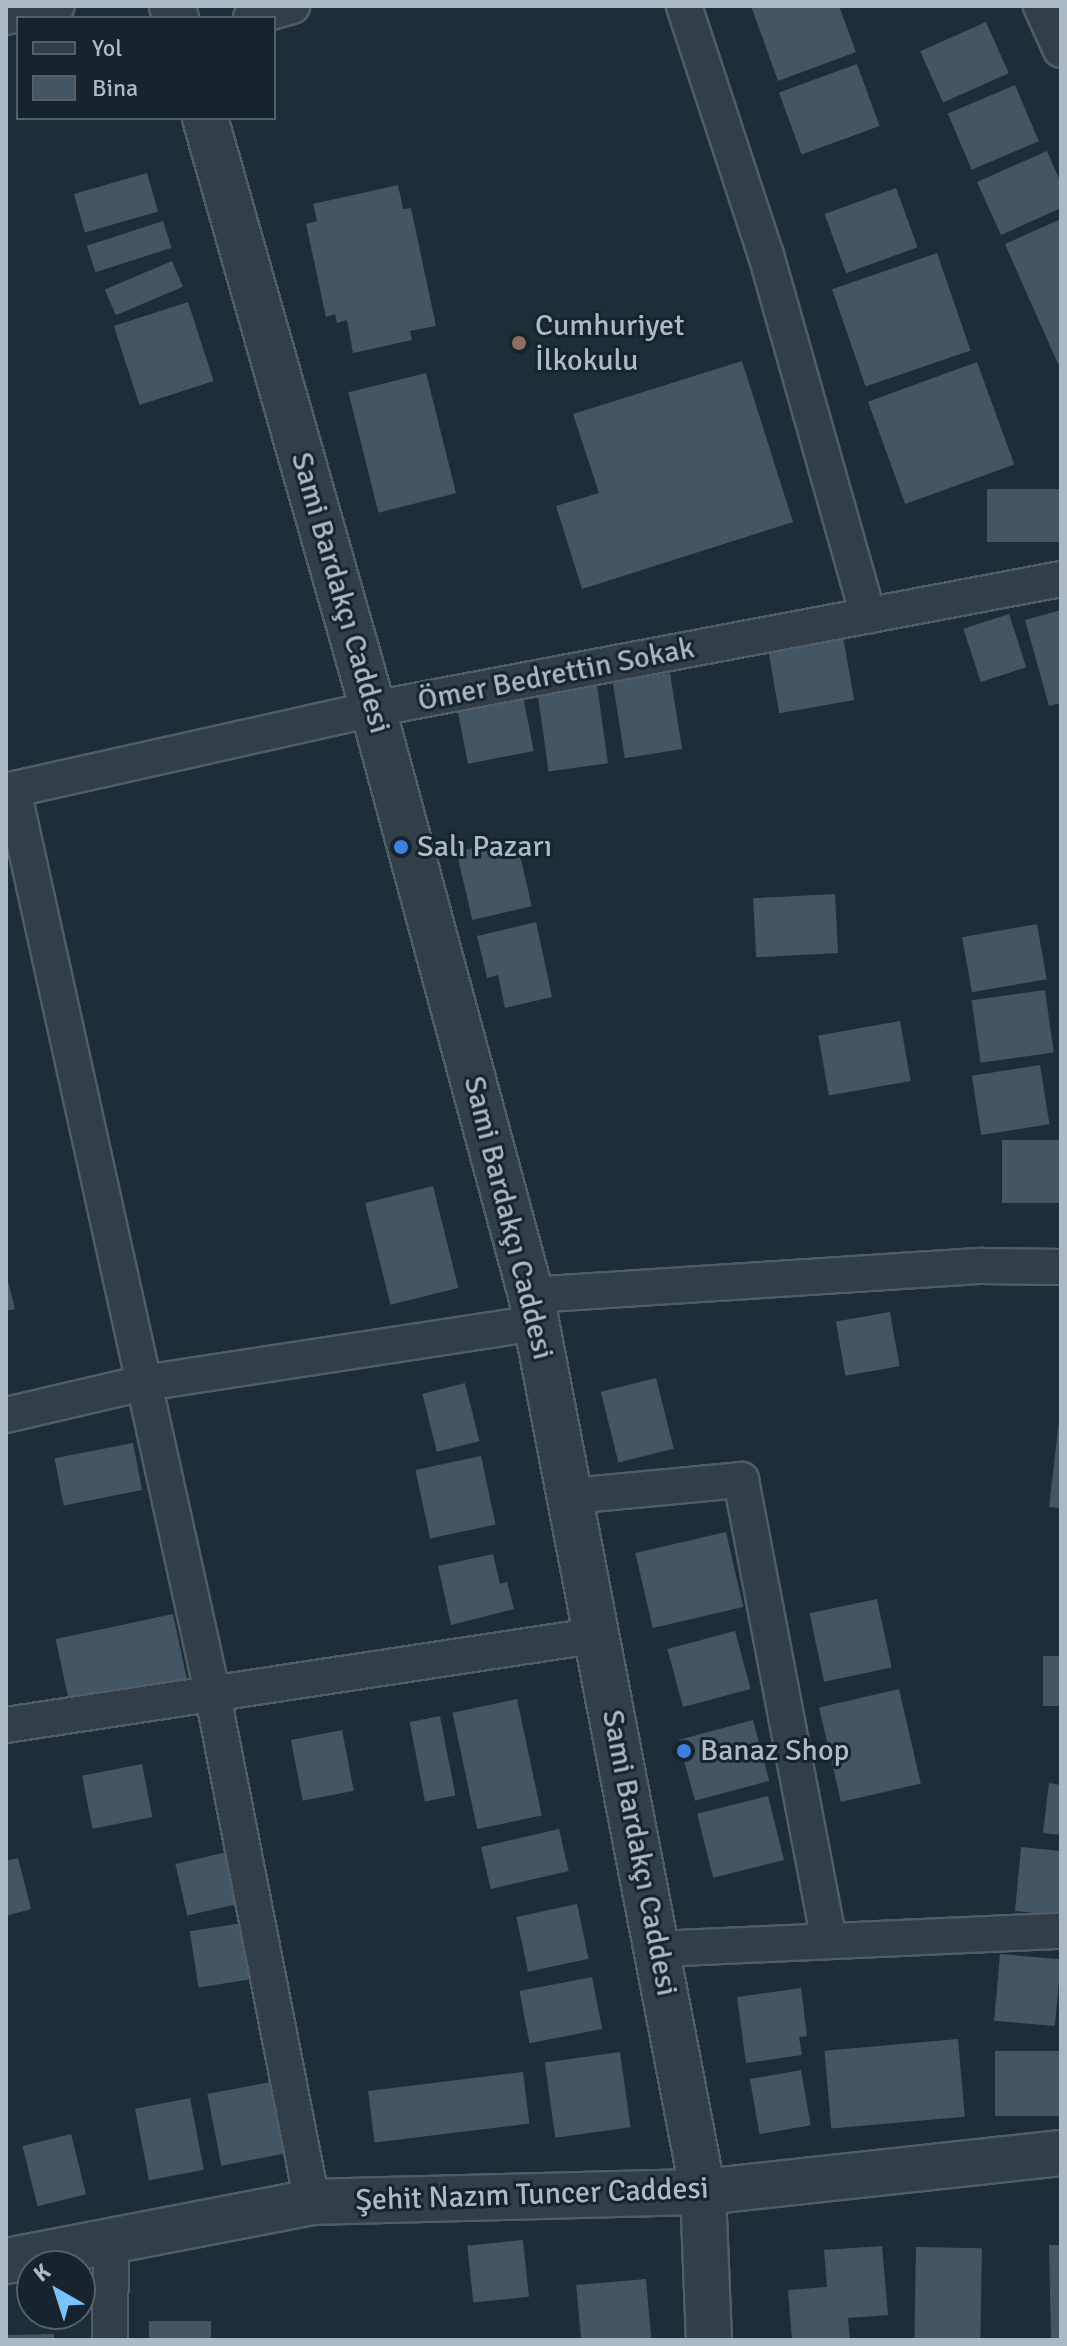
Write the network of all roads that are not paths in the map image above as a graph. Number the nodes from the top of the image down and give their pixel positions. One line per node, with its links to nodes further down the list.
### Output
1 (57, 6): 6 (street)
2 (292, 6): 5 (street)
3 (684, 6): 10 (street)
4 (1041, 6): 7 (street)
5 (258, 16)
6 (6, 17)
7 (1061, 50)
8 (206, 120): 11 (street, Sami Bardakçı Caddesi)
9 (1061, 579): 10 (street, Ömer Bedrettin Sokak)
10 (868, 616): 11 (street, Ömer Bedrettin Sokak)
11 (373, 709): 12 (street, Ömer Bedrettin Sokak); 14 (street, Sami Bardakçı Caddesi)
12 (9, 790): 15 (street)
13 (1061, 1267): 14 (street)
14 (534, 1309): 15 (street); 17 (street, Sami Bardakçı Caddesi)
15 (144, 1383): 16 (street); 19 (street)
16 (6, 1415)
17 (571, 1496): 18 (street, Sami Bardakçı Caddesi); 22 (street)
18 (599, 1635): 19 (street); 23 (street, Sami Bardakçı Caddesi)
19 (212, 1691): 20 (street); 26 (street)
20 (6, 1725)
21 (1061, 1931): 22 (street)
22 (829, 1941): 23 (street)
23 (657, 1949): 25 (street, Sami Bardakçı Caddesi)
24 (1061, 2153): 25 (street, Şehit Nazım Tuncer Caddesi)
25 (703, 2192): 26 (street, Şehit Nazım Tuncer Caddesi); 30 (street, Sami Bardakçı Caddesi)
26 (312, 2202): 27 (street, Şehit Nazım Tuncer Caddesi)
27 (111, 2240): 28 (street, Şehit Nazım Tuncer Caddesi); 29 (street)
28 (6, 2261)
29 (110, 2340)
30 (709, 2340)

